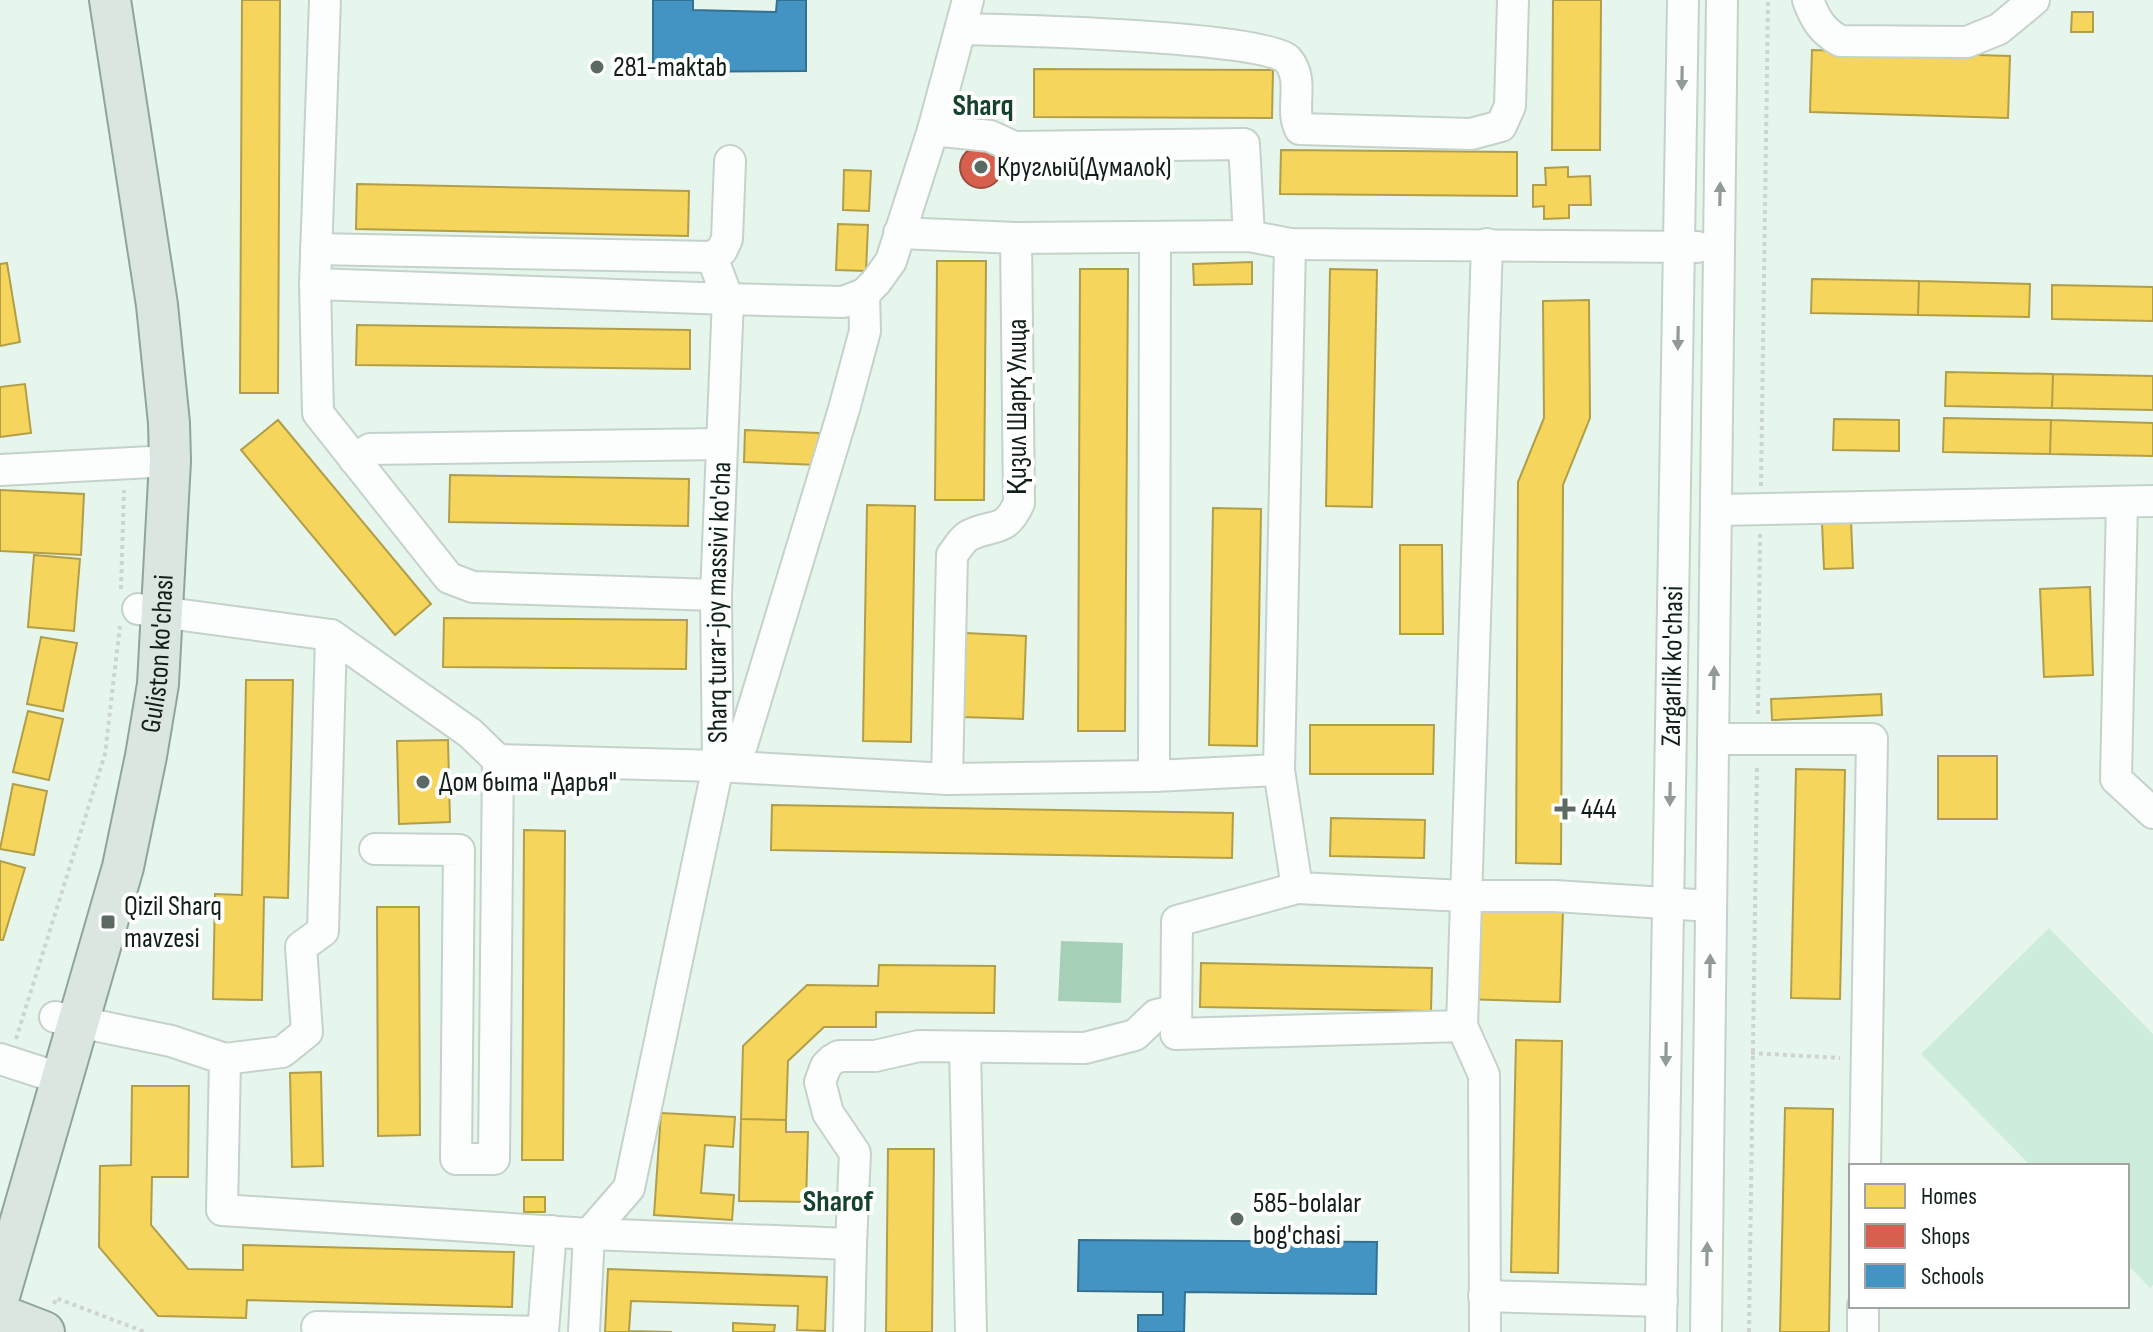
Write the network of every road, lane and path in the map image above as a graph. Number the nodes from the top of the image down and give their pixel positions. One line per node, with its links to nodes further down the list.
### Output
1 (86, 0): 28 (main road, Guliston ko'chasi)
2 (110, 0): 28 (main road, Guliston ko'chasi)
3 (325, 0): 21 (street)
4 (1513, 0): 10 (street)
5 (1683, 0): 19 (street, Zargarlik ko'chasi, one-way to 19)
6 (1722, 0): 20 (street, Zargarlik ko'chasi, one-way to 6)
7 (1768, 0): 32 (path)
8 (1808, 0): 9 (street)
9 (2034, 0)
10 (964, 14): 11 (street)
11 (933, 130): 13 (street); 14 (street)
12 (730, 161): 22 (street)
13 (899, 233): 16 (street); 24 (street)
14 (1249, 236): 15 (street); 17 (street)
15 (1155, 237): 16 (street); 42 (street)
16 (1016, 238): 43 (street, Қизил Шарқ Улица)
17 (1290, 244): 18 (street); 41 (street)
18 (1487, 244): 19 (street); 47 (street)
19 (1679, 247): 20 (street); 48 (street, Zargarlik ko'chasi, one-way to 48)
20 (1719, 247): 33 (street, Zargarlik ko'chasi)
21 (316, 249): 22 (street); 23 (street)
22 (712, 257): 25 (street)
23 (315, 284): 25 (street); 27 (street)
24 (864, 294): 25 (street); 40 (street)
25 (728, 299): 26 (street, Sharq turar-joy massivi ko'cha)
26 (721, 444): 27 (street); 34 (street, Sharq turar-joy massivi ko'cha)
27 (354, 459): 34 (street)
28 (147, 462): 29 (street); 35 (main road, Guliston ko'chasi); 35 (path)
29 (0, 470)
30 (2153, 501): 31 (street)
31 (2122, 502): 32 (street); 44 (street)
32 (1761, 509): 33 (street); 38 (path)
33 (1716, 510): 37 (street, Zargarlik ko'chasi, one-way to 33)
34 (716, 595): 40 (street, Sharq turar-joy massivi ko'cha)
35 (136, 611): 36 (street); 51 (main road, Guliston ko'chasi); 57 (path)
36 (331, 635): 39 (street); 55 (street)
37 (1713, 739): 38 (street); 49 (street, Zargarlik ko'chasi)
38 (1757, 739): 54 (path); 56 (street)
39 (498, 760): 40 (street); 45 (street)
40 (718, 766): 43 (street); 61 (street, Sharq turar-joy massivi ko'cha)
41 (1279, 770): 42 (street); 46 (street)
42 (1154, 776): 43 (street)
43 (947, 779)
44 (2153, 813)
45 (375, 849)
46 (1297, 888): 47 (street); 50 (street)
47 (1465, 896): 48 (street); 52 (street)
48 (1669, 901): 49 (street); 65 (street, Zargarlik ko'chasi, one-way to 65)
49 (1711, 906): 77 (street, Zargarlik ko'chasi, one-way to 49)
50 (1176, 1011): 52 (street); 53 (street)
51 (66, 1021): 55 (street); 57 (main road, Guliston ko'chasi)
52 (1462, 1026): 64 (street)
53 (965, 1047): 62 (street); 74 (street)
54 (1751, 1053): 56 (path); 78 (path)
55 (225, 1059): 60 (street)
56 (1867, 1059): 58 (street)
57 (28, 1068): 59 (main road, Guliston ko'chasi); 63 (main road, Guliston ko'chasi)
58 (1865, 1164)
59 (0, 1204)
60 (551, 1231): 61 (street); 71 (street)
61 (589, 1234): 62 (street); 72 (street)
62 (851, 1244): 73 (street)
63 (0, 1293)
64 (1484, 1296): 65 (street); 75 (street)
65 (1662, 1301): 76 (street, Zargarlik ko'chasi)
66 (1863, 1308): 79 (street)
67 (0, 1315): 69 (main road)
68 (317, 1327): 71 (street)
69 (43, 1332): 70 (path)
70 (145, 1332)
71 (543, 1332)
72 (584, 1332)
73 (849, 1332)
74 (971, 1332)
75 (1485, 1332)
76 (1661, 1332)
77 (1706, 1332)
78 (1749, 1332)
79 (1863, 1332)

